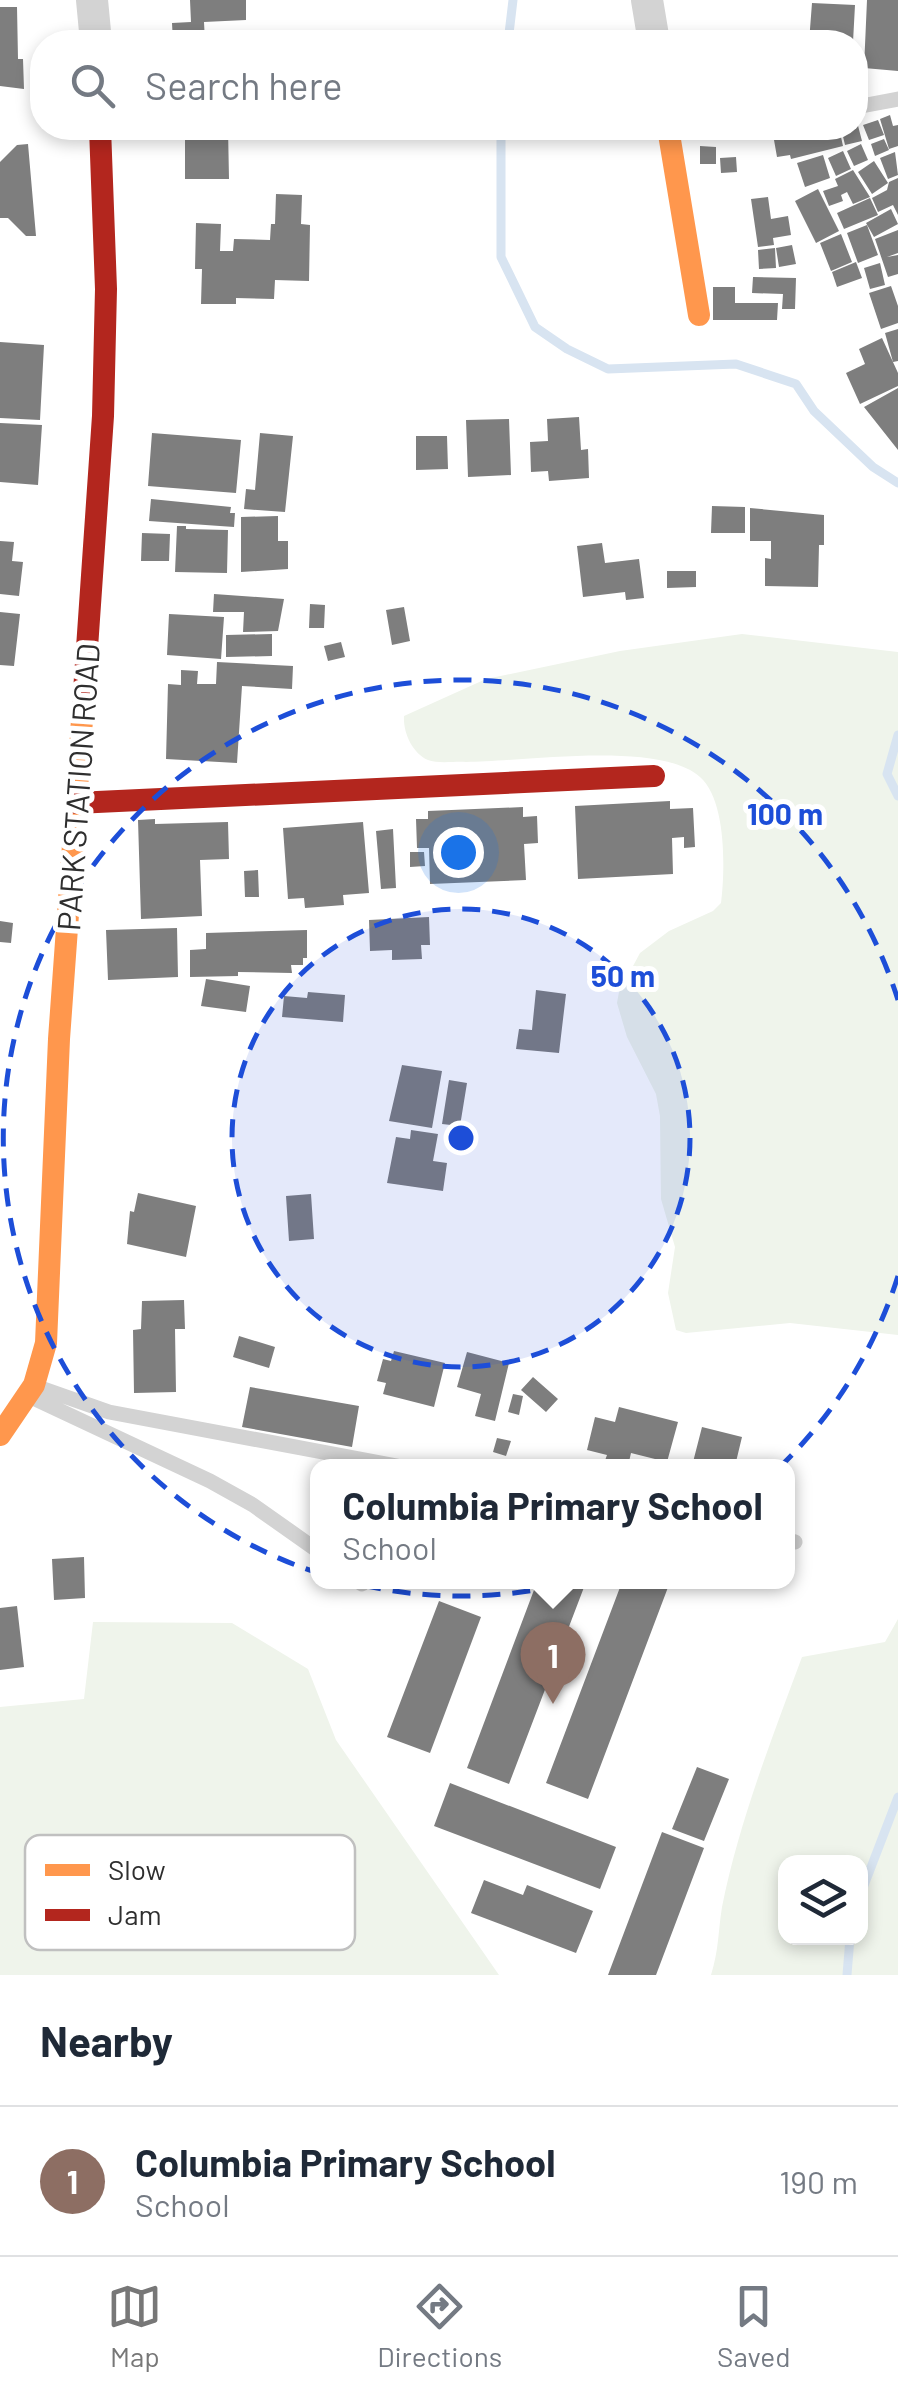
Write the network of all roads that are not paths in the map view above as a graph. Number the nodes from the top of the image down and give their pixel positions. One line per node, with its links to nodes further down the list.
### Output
1 (92, 0): 3 (street)
2 (646, 0): 4 (street)
3 (95, 30)
4 (652, 30)
5 (898, 98): 6 (lane)
6 (868, 104)
7 (100, 140): 11 (street, PARK STATION ROAD)
8 (670, 140): 9 (street)
9 (699, 315)
10 (654, 776): 11 (street)
11 (76, 803): 12 (street, PARK STATION ROAD)
12 (31, 1390): 13 (street, PARK STATION ROAD); 14 (lane); 15 (lane)
13 (0, 1435)
14 (360, 1459)
15 (310, 1546)

